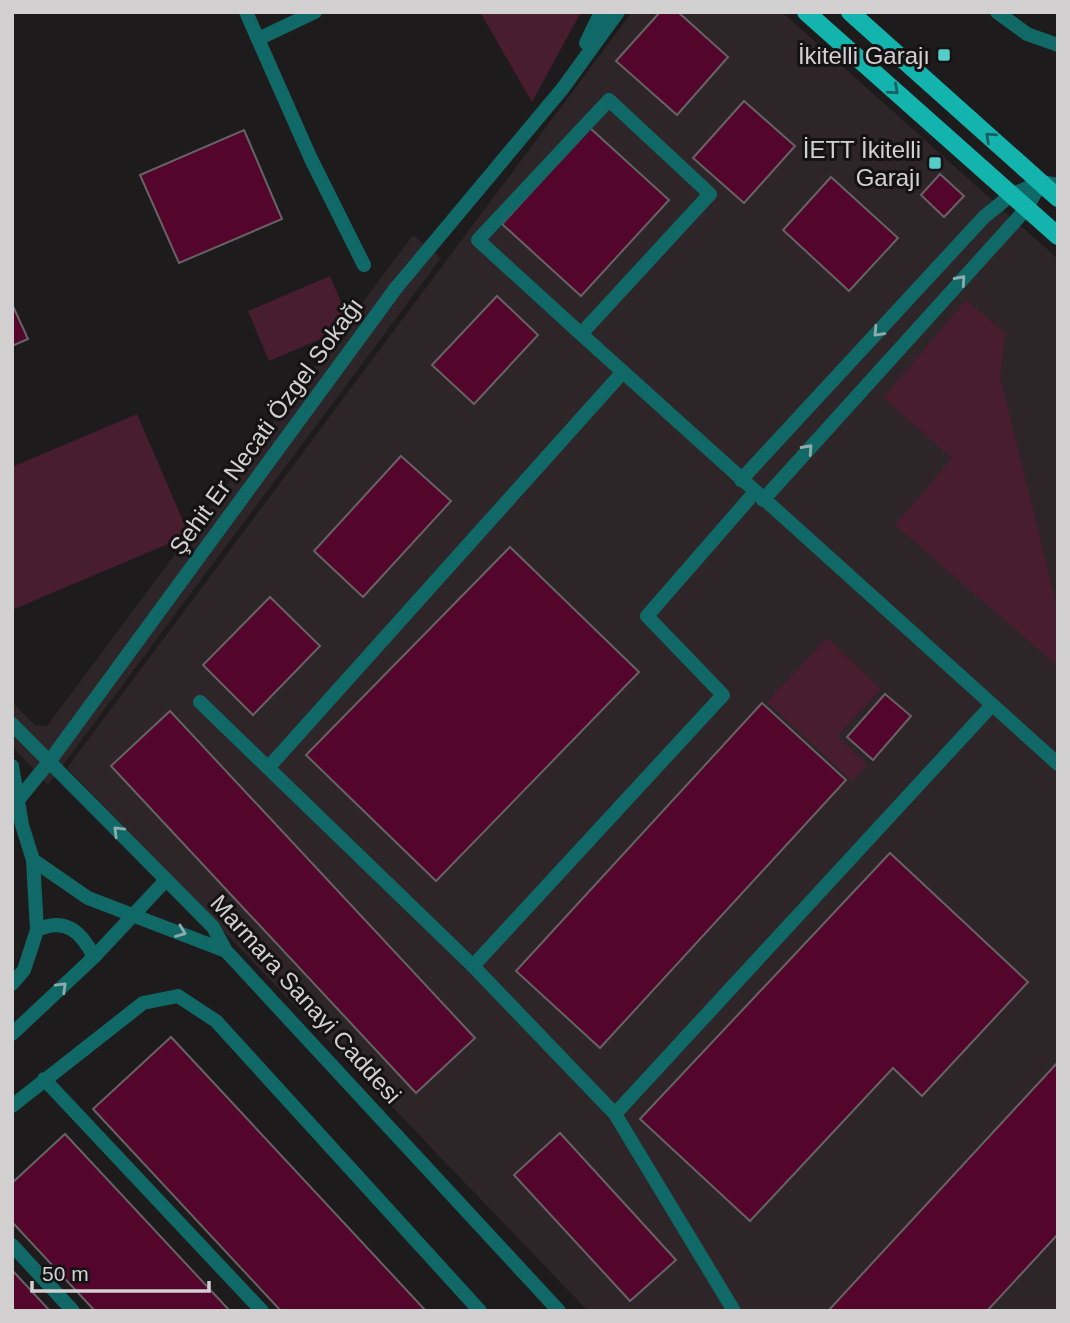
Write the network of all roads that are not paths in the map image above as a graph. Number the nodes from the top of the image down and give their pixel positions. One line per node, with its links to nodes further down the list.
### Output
1 (246, 12): 8 (street)
2 (315, 12): 8 (street)
3 (601, 12): 10 (street)
4 (618, 12): 10 (street)
5 (806, 12): 12 (main road, one-way to 12)
6 (850, 12): 11 (main road, one-way to 6)
7 (997, 12): 9 (street)
8 (258, 39): 16 (street)
9 (1058, 45)
10 (563, 88): 24 (street, Şehit Er Necati Özgel Sokağı)
11 (1049, 183): 12 (street); 13 (main road); 14 (street)
12 (1011, 195): 14 (main road); 19 (street, one-way to 19)
13 (1058, 198)
14 (1027, 208): 15 (main road); 20 (street, one-way to 14)
15 (1058, 236)
16 (364, 265)
17 (581, 334): 17 (street); 18 (street)
18 (622, 373): 19 (street); 27 (street)
19 (741, 480): 20 (street)
20 (759, 496): 22 (street); 35 (street)
21 (200, 702): 27 (street)
22 (992, 705): 25 (street); 40 (street)
23 (12, 724): 24 (street, Marmara Sanayi Caddesi)
24 (49, 762): 28 (street, Şehit Er Necati Özgel Sokağı); 30 (street, Marmara Sanayi Caddesi, one-way to 24)
25 (1058, 764)
26 (12, 766): 28 (street)
27 (268, 768): 35 (street)
28 (18, 800): 29 (street)
29 (33, 860): 31 (street); 32 (street)
30 (166, 880): 31 (street); 33 (street, Marmara Sanayi Caddesi)
31 (136, 915): 33 (street, one-way to 33); 34 (street)
32 (37, 930): 34 (street); 36 (street)
33 (226, 951): 45 (street, Marmara Sanayi Caddesi)
34 (94, 957): 37 (street, one-way to 34)
35 (473, 966): 40 (street)
36 (12, 984)
37 (12, 1034)
38 (44, 1079): 39 (street); 43 (street); 44 (street)
39 (12, 1106)
40 (615, 1114): 46 (street)
41 (12, 1245): 42 (street)
42 (72, 1311)
43 (262, 1311)
44 (480, 1311)
45 (559, 1311)
46 (734, 1311)

